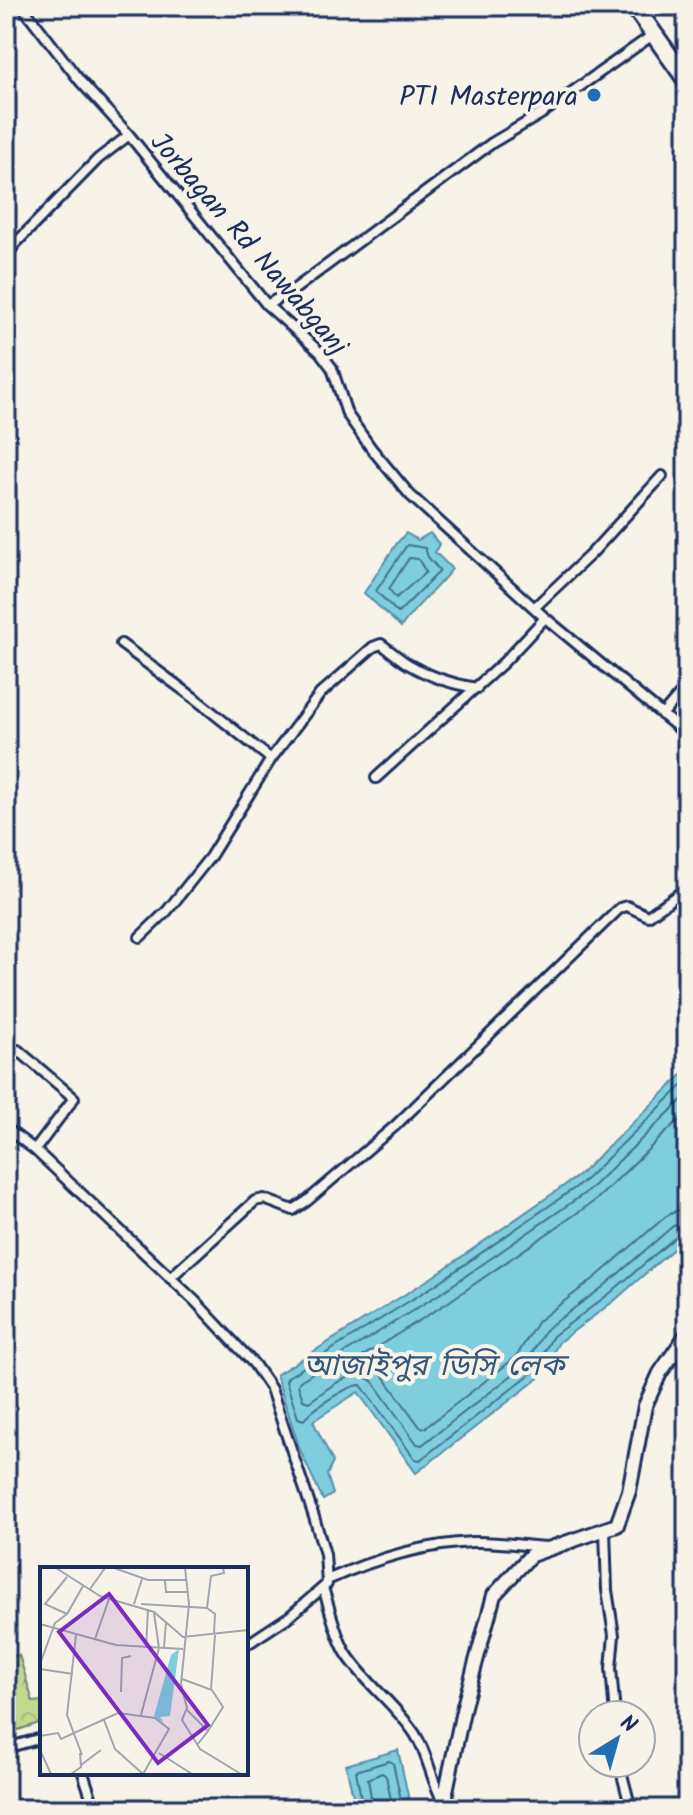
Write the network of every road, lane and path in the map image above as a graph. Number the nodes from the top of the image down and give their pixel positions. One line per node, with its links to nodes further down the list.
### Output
1 (22, 6): 5 (street, Jorbagan Rd Nawabganj)
2 (642, 9): 3 (highway)
3 (654, 34): 4 (highway); 7 (street)
4 (687, 81)
5 (129, 135): 6 (street); 7 (street, Jorbagan Rd Nawabganj)
6 (6, 258)
7 (267, 305): 9 (street, Jorbagan Rd Nawabganj)
8 (662, 476): 9 (street)
9 (534, 608): 10 (street, Jorbagan Rd Nawabganj)
10 (545, 618): 13 (street); 14 (street, Jorbagan Rd Nawabganj)
11 (121, 644): 16 (street)
12 (687, 686): 14 (street)
13 (477, 688): 16 (street); 17 (street)
14 (662, 715): 15 (street, Jorbagan Rd Nawabganj)
15 (687, 735)
16 (271, 759): 19 (street)
17 (376, 778)
18 (687, 888): 23 (street)
19 (140, 937)
20 (18, 1050): 22 (street)
21 (6, 1128): 22 (street)
22 (35, 1150): 23 (street)
23 (170, 1278): 27 (street)
24 (687, 1334): 25 (street)
25 (605, 1530): 26 (street); 29 (street)
26 (556, 1547): 27 (street); 34 (street)
27 (325, 1584): 28 (street); 34 (street)
28 (248, 1644)
29 (614, 1699)
30 (40, 1739): 31 (street)
31 (6, 1748)
32 (84, 1775): 35 (street)
33 (623, 1779): 36 (street)
34 (447, 1808)
35 (95, 1809)
36 (631, 1809)

